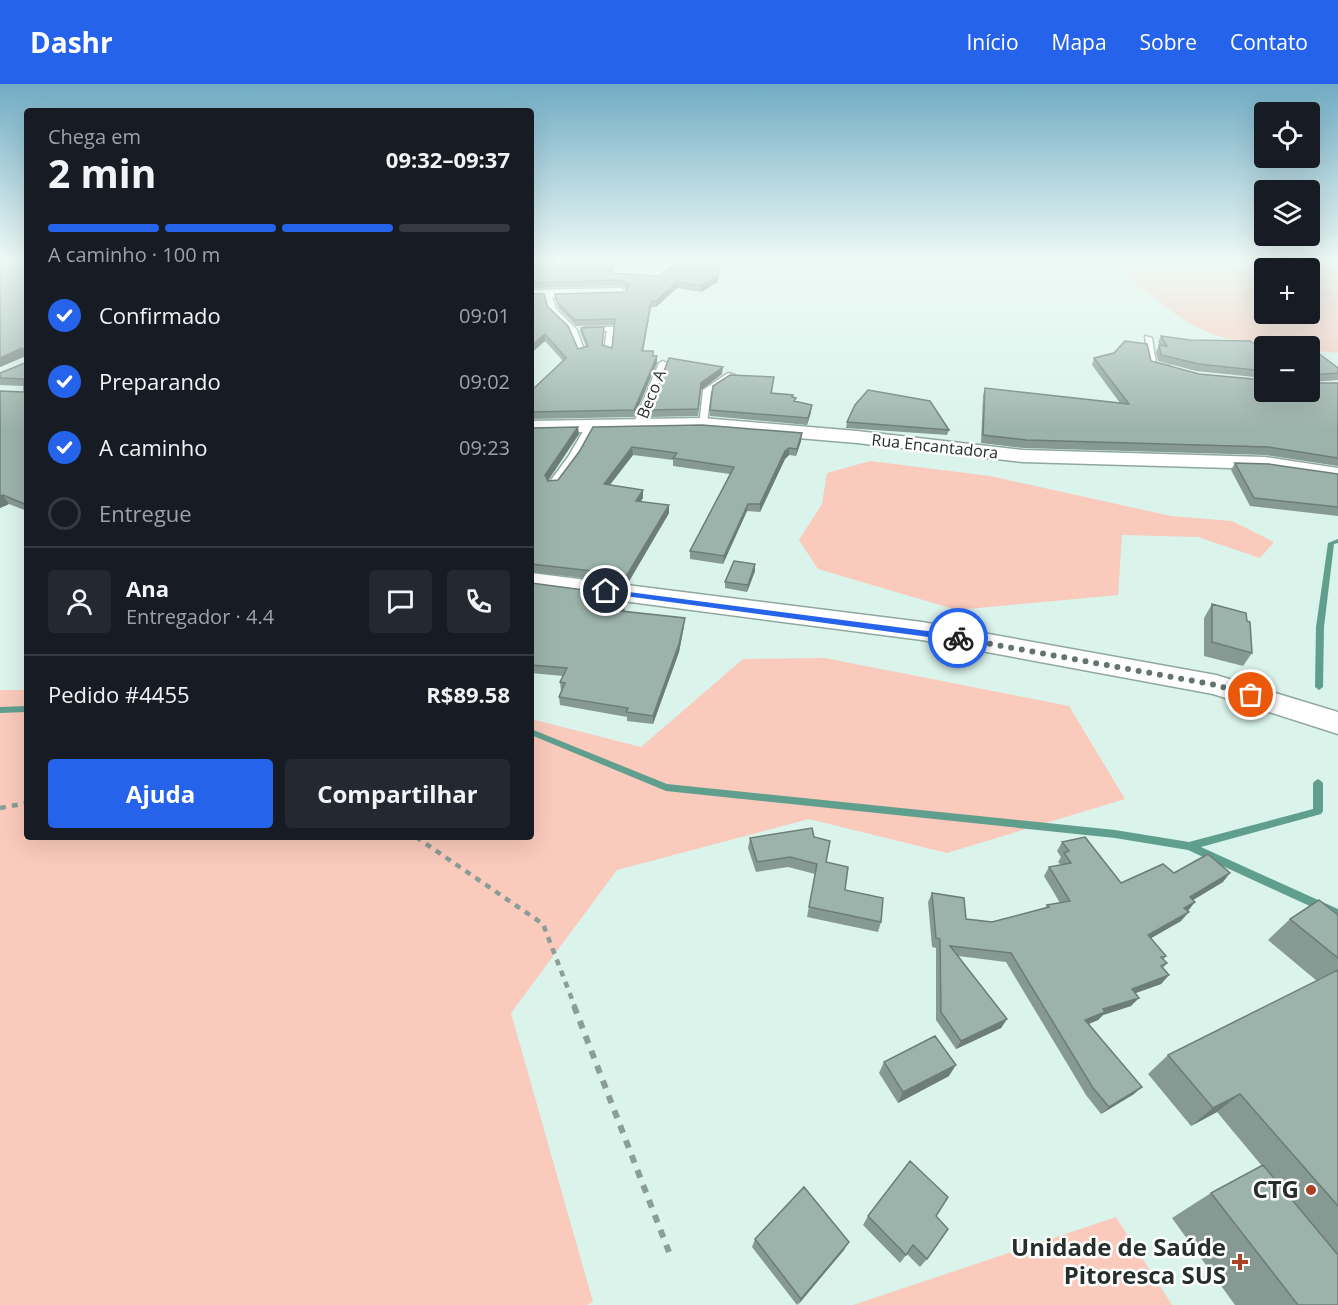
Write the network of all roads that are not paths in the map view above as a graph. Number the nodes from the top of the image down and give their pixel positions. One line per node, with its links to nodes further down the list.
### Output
1 (559, 316): 2 (lane)
2 (573, 330): 4 (lane); 5 (lane)
3 (1148, 338): 7 (lane)
4 (608, 350)
5 (582, 351)
6 (663, 363): 11 (lane, Beco A)
7 (1178, 370)
8 (731, 375): 9 (lane)
9 (702, 424): 11 (street, Rua Encantadora); 13 (street, Rua Encantadora)
10 (591, 425): 11 (street, Rua Encantadora); 12 (street, Rua Encantadora); 14 (lane)
11 (638, 425)
12 (534, 427)
13 (1338, 474)
14 (553, 484)
15 (534, 580): 16 (street)
16 (1338, 723)

